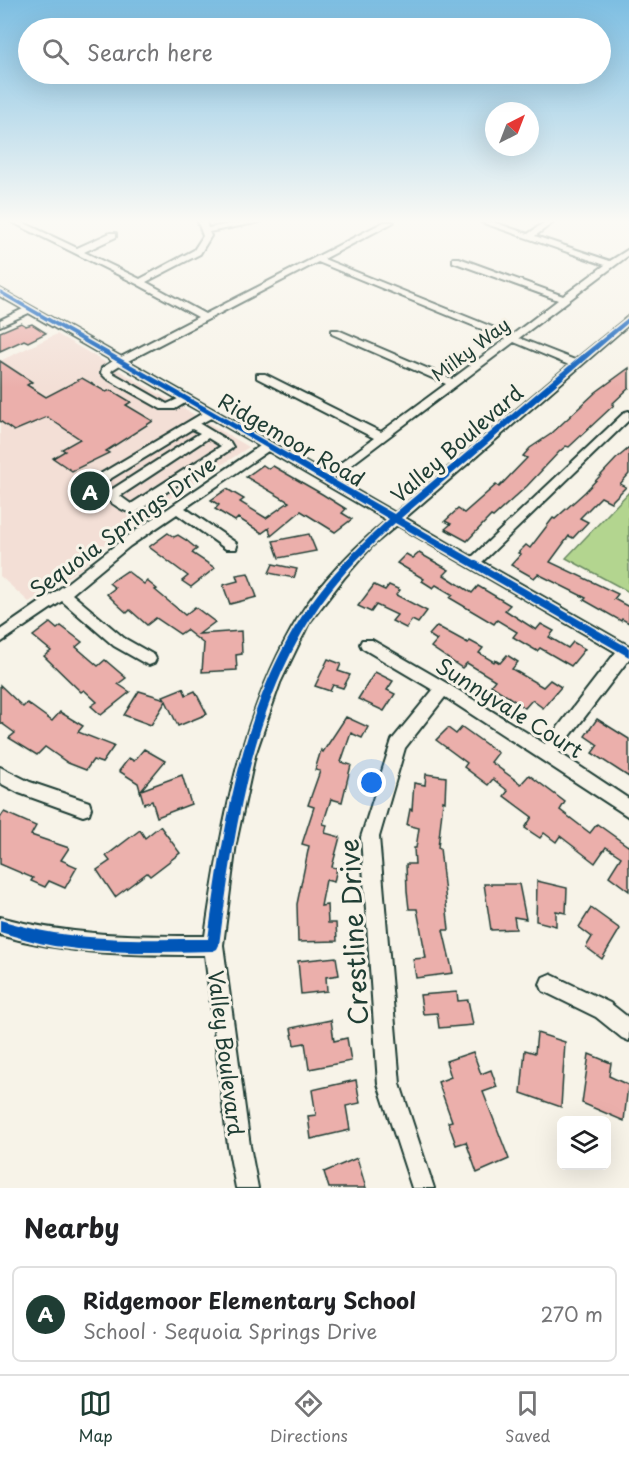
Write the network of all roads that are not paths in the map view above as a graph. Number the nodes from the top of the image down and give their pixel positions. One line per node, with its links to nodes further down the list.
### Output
1 (130, 277): 7 (street)
2 (149, 277): 7 (street)
3 (282, 277): 11 (street)
4 (360, 277): 15 (street)
5 (504, 277): 9 (street)
6 (594, 277): 9 (street, Milky Way)
7 (140, 282): 11 (street)
8 (0, 292): 10 (street, Ridgemoor Road)
9 (565, 300): 15 (street, Milky Way)
10 (30, 309): 13 (street); 16 (street, Ridgemoor Road)
11 (204, 316): 16 (street)
12 (629, 319): 17 (street, Valley Boulevard)
13 (0, 322)
14 (335, 332): 19 (street)
15 (512, 339): 17 (street); 19 (street, Milky Way)
16 (121, 360): 20 (street, Ridgemoor Road); 20 (street)
17 (575, 364): 31 (street, Valley Boulevard)
18 (261, 376): 25 (street)
19 (452, 384): 25 (street, Milky Way)
20 (186, 398): 21 (street, Ridgemoor Road)
21 (210, 413): 23 (street); 26 (street, Ridgemoor Road)
22 (629, 414): 34 (street)
23 (192, 424): 24 (street); 28 (street)
24 (208, 433): 28 (street); 30 (street)
25 (381, 437): 27 (street, Milky Way)
26 (268, 446): 27 (street, Ridgemoor Road); 29 (street, Sequoia Springs Drive)
27 (326, 479): 31 (street, Ridgemoor Road)
28 (111, 496): 30 (street)
29 (176, 508): 32 (street, Sequoia Springs Drive); 33 (street)
30 (131, 510): 32 (street)
31 (394, 519): 34 (street, Ridgemoor Road); 46 (street, Valley Boulevard)
32 (152, 525): 35 (street, Sequoia Springs Drive)
33 (231, 546)
34 (472, 563): 38 (street, Ridgemoor Road)
35 (63, 594): 36 (street, Sequoia Springs Drive); 39 (street)
36 (0, 637)
37 (367, 644): 40 (street, Sunnyvale Court)
38 (627, 652): 41 (street)
39 (149, 659)
40 (443, 688): 41 (street, Sunnyvale Court); 50 (street, Crestline Drive)
41 (548, 753): 44 (street, Sunnyvale Court)
42 (0, 774): 43 (street)
43 (82, 808)
44 (629, 809)
45 (0, 926): 46 (street)
46 (213, 945): 49 (street, Valley Boulevard)
47 (550, 984): 48 (street)
48 (629, 1031)
49 (248, 1188)
50 (423, 1188)

